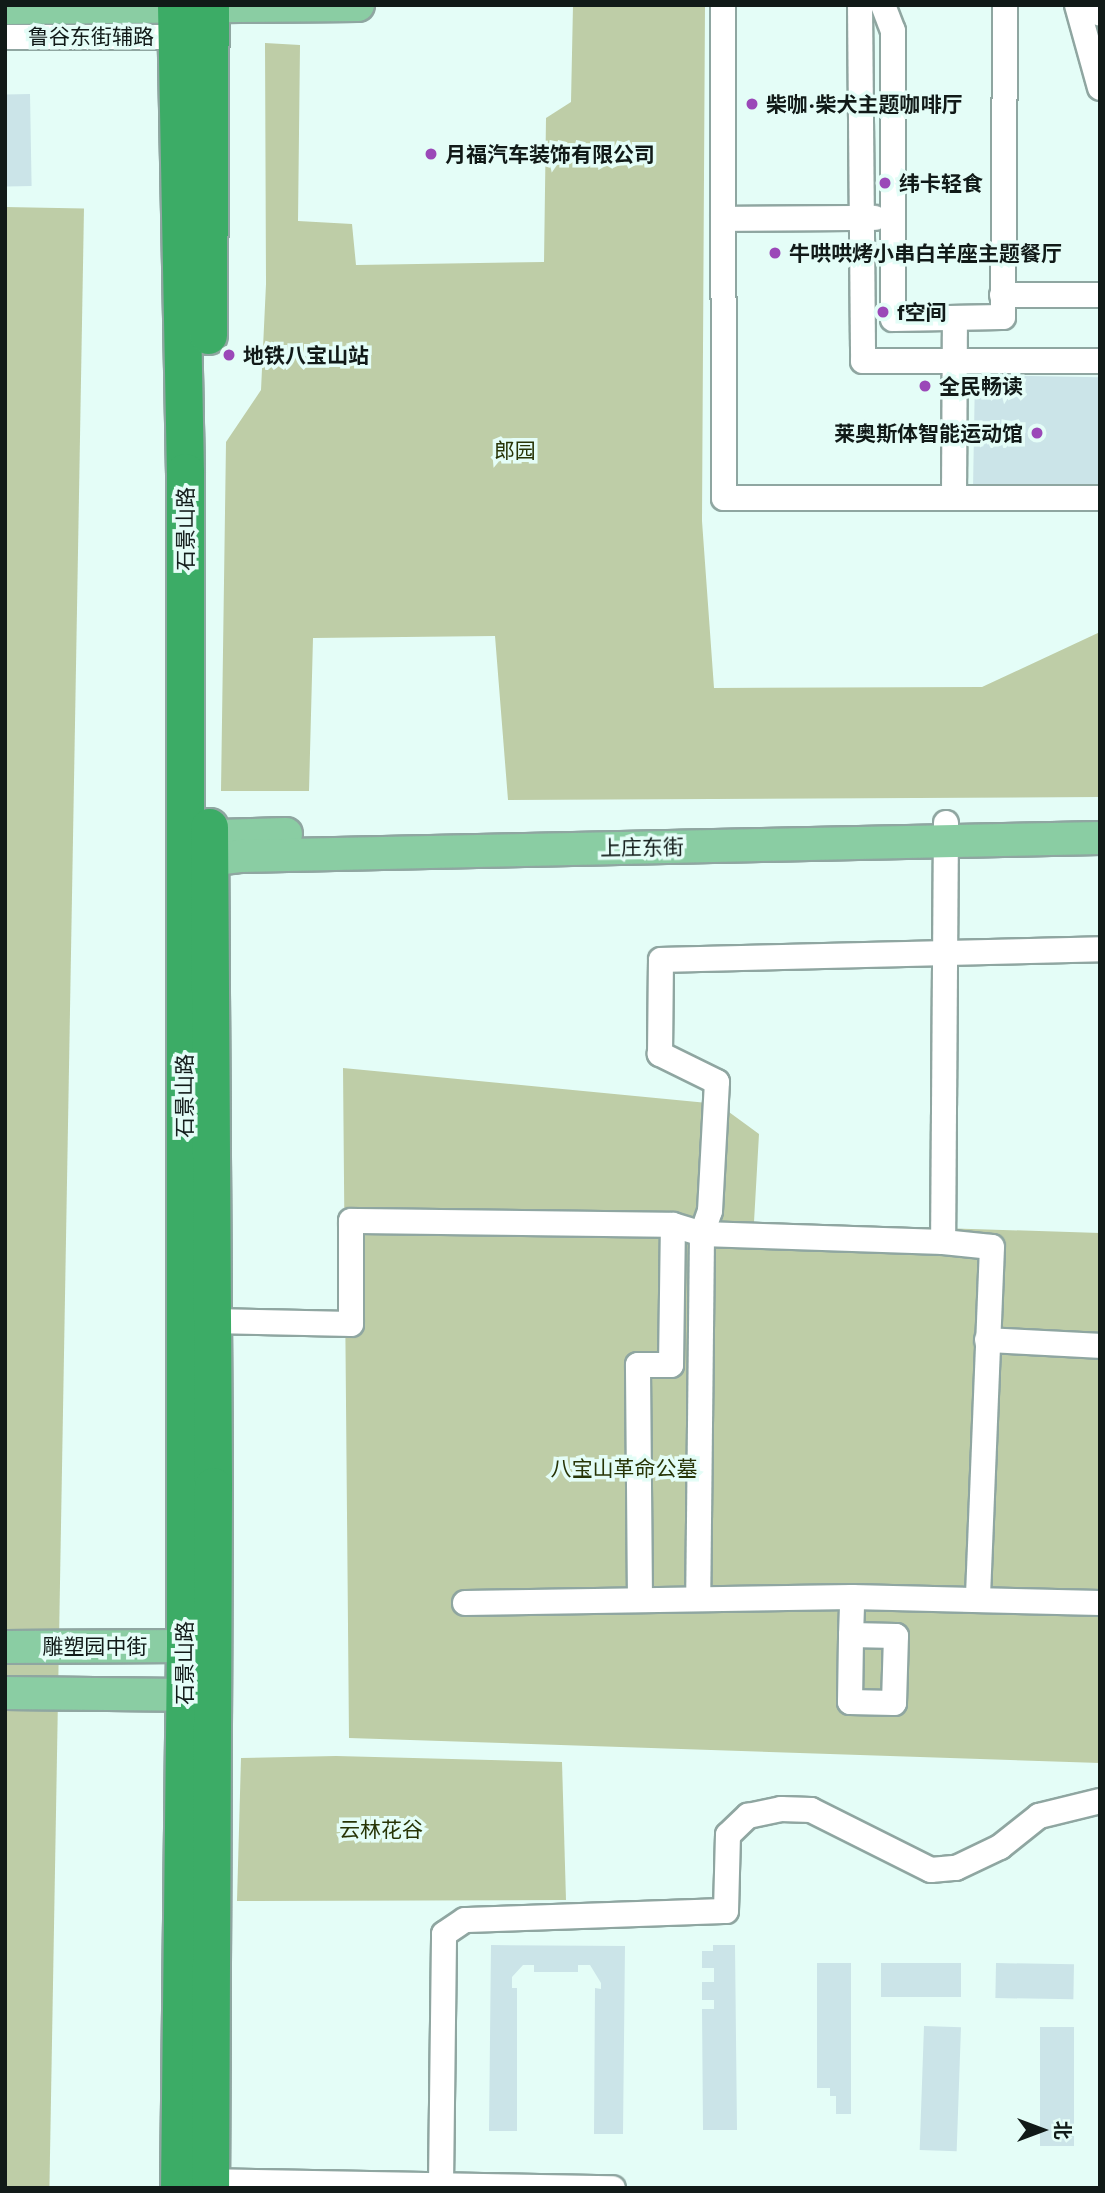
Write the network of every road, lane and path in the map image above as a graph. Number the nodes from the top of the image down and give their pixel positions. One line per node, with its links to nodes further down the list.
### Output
1 (358, 5): 9 (main road)
2 (723, 5): 15 (street)
3 (860, 5): 13 (street)
4 (883, 5): 14 (street)
5 (1004, 5): 16 (street)
6 (1077, 5): 12 (street)
7 (1097, 5): 10 (street)
8 (5, 8): 9 (main road)
9 (189, 13): 11 (street, 鲁谷东街辅路); 26 (highway, 石景山路)
10 (1100, 14)
11 (5, 37)
12 (1100, 88)
13 (861, 218): 14 (street); 15 (street); 19 (street)
14 (893, 218): 18 (street)
15 (723, 219): 21 (street)
16 (1002, 295): 17 (street); 18 (street)
17 (1100, 295)
18 (955, 318): 19 (street)
19 (954, 361): 20 (street); 21 (street)
20 (1100, 361)
21 (954, 498): 22 (street)
22 (1100, 498)
23 (1100, 820): 24 (main road, 上庄东街)
24 (946, 832): 25 (main road, 上庄东街); 26 (main road, 上庄东街); 28 (street)
25 (1100, 838)
26 (197, 850): 32 (highway, 石景山路); 42 (highway, 石景山路)
27 (1100, 949): 28 (street)
28 (944, 951): 30 (street); 31 (street)
29 (673, 1225): 30 (street); 32 (street); 38 (street)
30 (702, 1234): 31 (street); 37 (street)
31 (943, 1242): 33 (street)
32 (212, 1321): 47 (highway, 石景山路)
33 (988, 1340): 34 (street); 36 (street)
34 (1100, 1346)
35 (852, 1597): 36 (street); 37 (street); 41 (street)
36 (978, 1598): 40 (street)
37 (698, 1599): 38 (street)
38 (640, 1600): 39 (street)
39 (464, 1603)
40 (1100, 1603)
41 (851, 1635)
42 (185, 1646): 43 (main road, 雕塑园中街); 45 (highway, 石景山路)
43 (5, 1647)
44 (5, 1693): 45 (main road)
45 (184, 1695): 47 (highway, 石景山路)
46 (1100, 1801): 48 (street)
47 (194, 2184): 48 (street)
48 (441, 2185): 49 (street)
49 (613, 2188)

